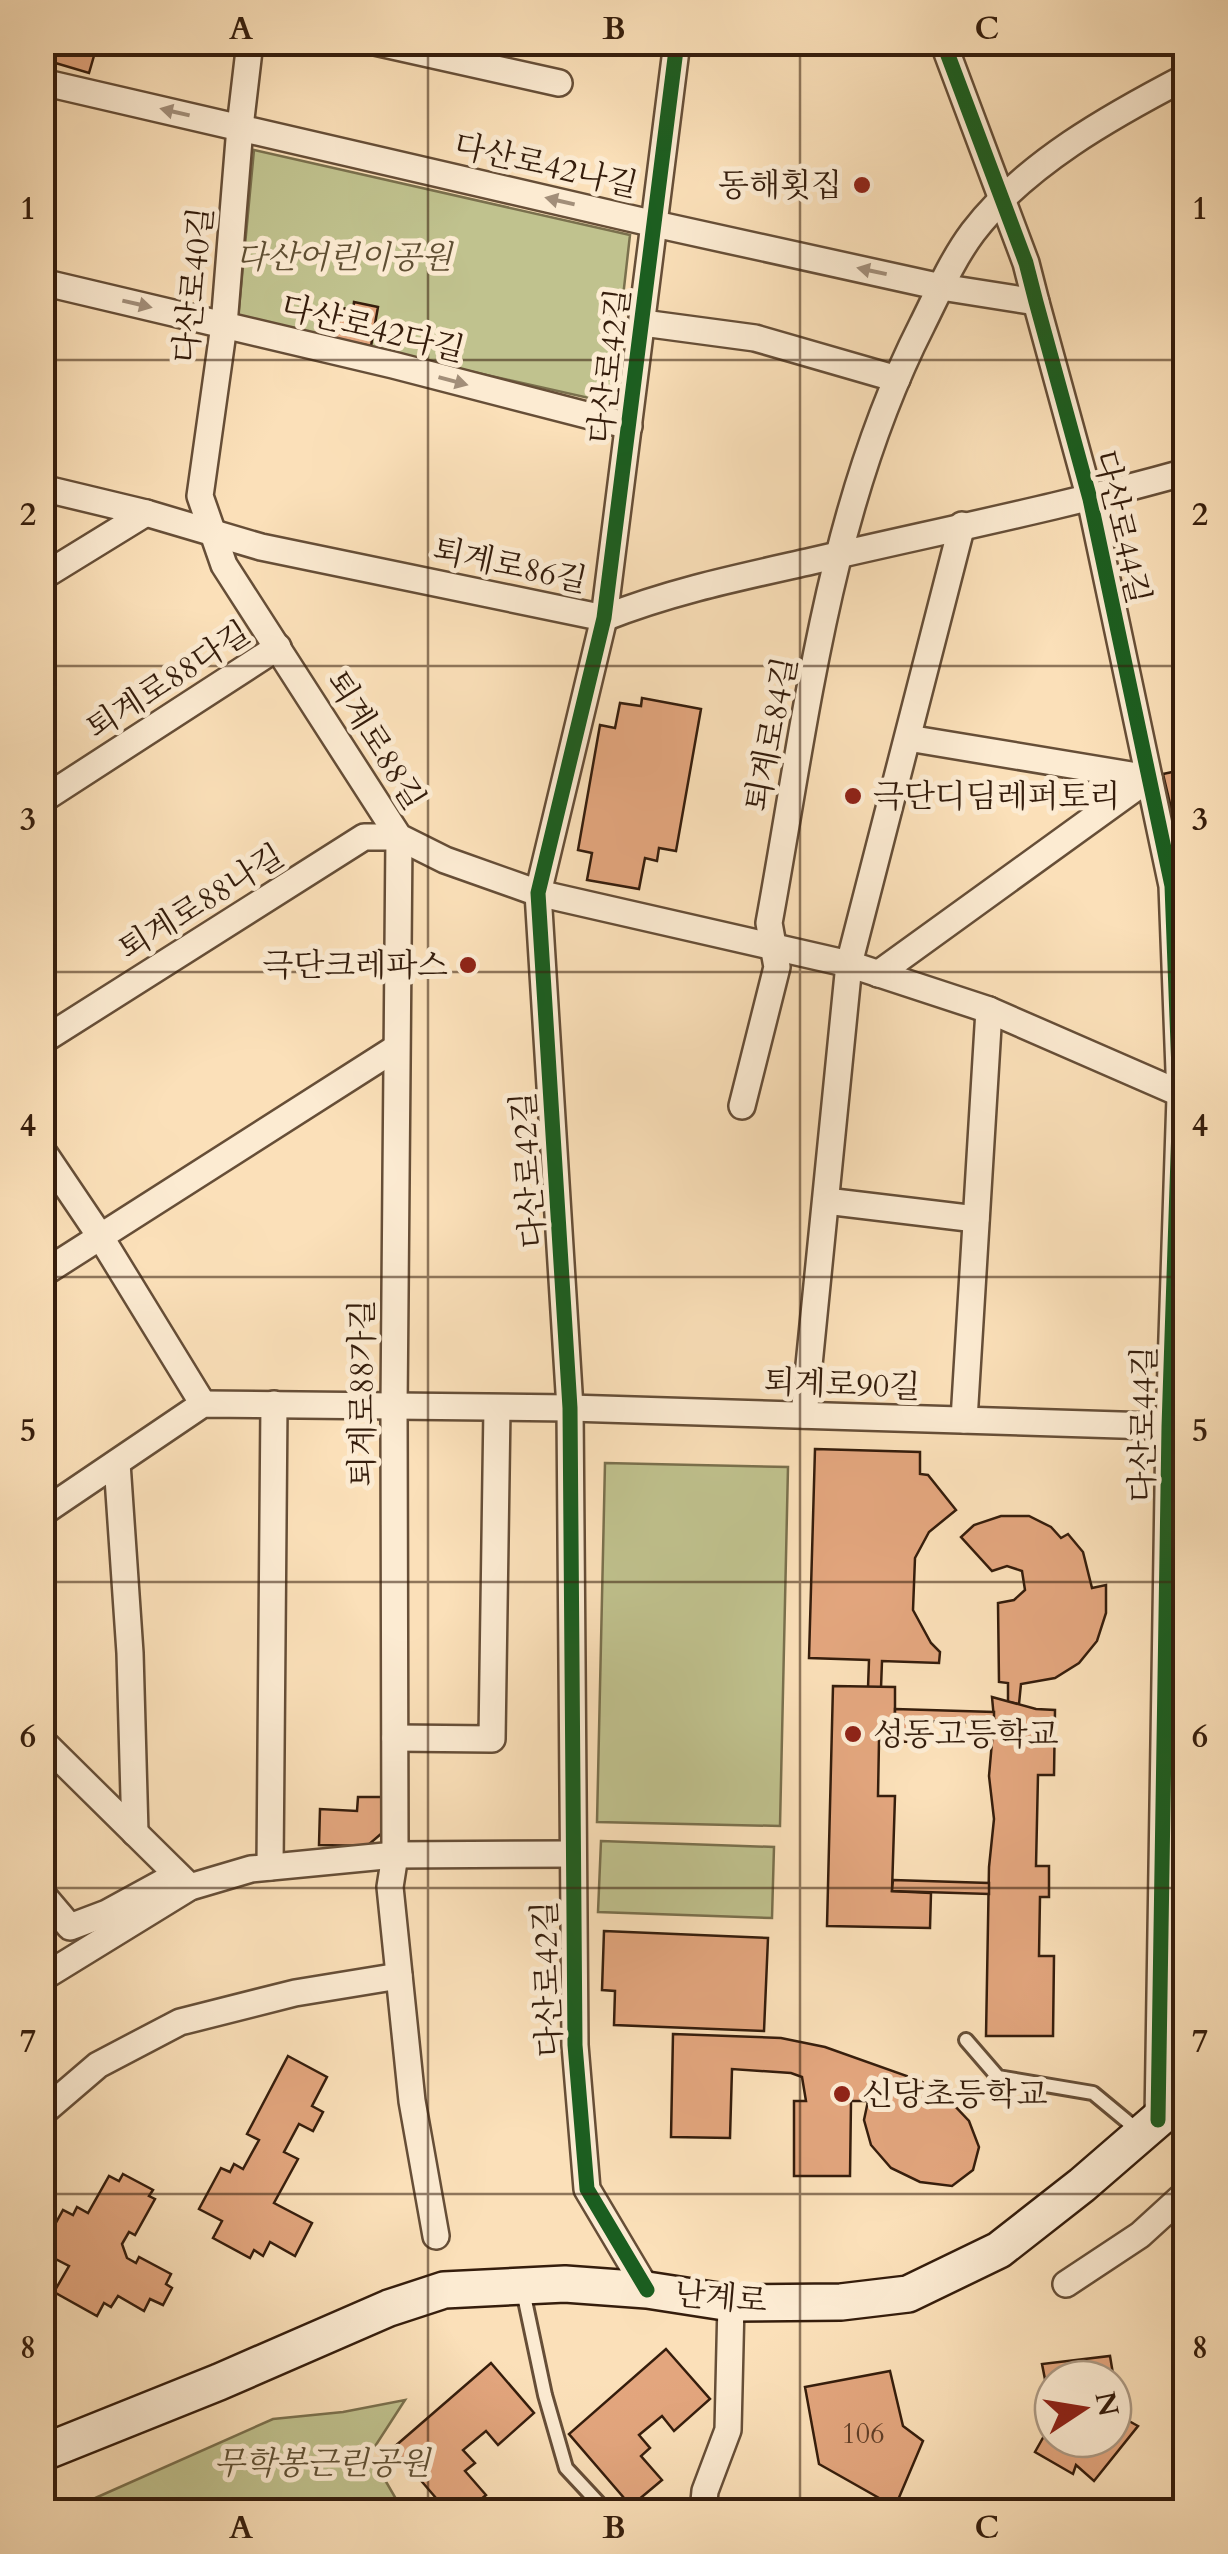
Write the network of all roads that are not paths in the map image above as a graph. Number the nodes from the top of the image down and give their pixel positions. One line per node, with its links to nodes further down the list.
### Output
1 (250, 42): 8 (street, 다산로40길)
2 (375, 42): 7 (street)
3 (677, 42): 10 (street, 다산로42길)
4 (942, 42): 9 (street, 다산로44길)
5 (1186, 77): 9 (street, 퇴계로84길)
6 (42, 82): 8 (street, 다산로42나길, one-way to 6)
7 (559, 83)
8 (240, 127): 10 (street, 다산로42나길, one-way to 8); 15 (street, 다산로40길)
9 (1002, 200): 12 (street, 퇴계로84길); 13 (street, 다산로44길)
10 (655, 224): 12 (street, 다산로42나길, one-way to 10); 14 (street, 다산로42길)
11 (42, 282): 15 (street, 다산로42다길, one-way to 15)
12 (941, 287): 13 (street, 다산로42나길); 16 (street, 퇴계로84길)
13 (1036, 302): 20 (street, 다산로44길)
14 (643, 323): 16 (street); 17 (street, 다산로42길)
15 (224, 325): 17 (street, 다산로42다길, one-way to 17); 23 (street, 다산로40길)
16 (897, 380): 24 (street, 퇴계로84길)
17 (629, 426): 26 (street, 다산로42길)
18 (1186, 472): 20 (street, 퇴계로86길)
19 (42, 488): 21 (street, 퇴계로86길)
20 (1090, 499): 22 (street, 퇴계로86길); 29 (street, 다산로44길)
21 (146, 513): 23 (street, 퇴계로86길); 25 (street)
22 (962, 525): 24 (street, 퇴계로86길); 28 (street)
23 (212, 532): 26 (street, 퇴계로86길); 27 (street, 퇴계로88길)
24 (838, 555): 26 (street, 퇴계로86길); 33 (street, 퇴계로84길)
25 (42, 577)
26 (604, 618): 32 (street, 다산로42길)
27 (278, 647): 30 (street, 퇴계로88다길); 31 (street, 퇴계로88길)
28 (908, 738): 29 (street); 34 (street)
29 (1149, 778): 35 (street); 39 (street, 다산로44길)
30 (42, 800)
31 (399, 837): 32 (street, 퇴계로88길); 37 (street, 퇴계로88나길); 38 (street, 퇴계로88가길)
32 (538, 893): 33 (street, 퇴계로88길); 51 (street, 다산로42길)
33 (774, 947): 34 (street, 퇴계로88길); 40 (street, 퇴계로84길)
34 (849, 964): 35 (street, 퇴계로88길); 43 (street)
35 (878, 974): 36 (street, 퇴계로88길)
36 (990, 1010): 39 (street, 퇴계로88길); 44 (street)
37 (42, 1041)
38 (396, 1048): 45 (street); 49 (street, 퇴계로88가길)
39 (1183, 1097): 41 (street, 다산로44길)
40 (742, 1106)
41 (1182, 1138): 54 (street, 다산로44길)
42 (42, 1150): 45 (street)
43 (826, 1201): 44 (street); 52 (street)
44 (976, 1218): 53 (street)
45 (100, 1236): 46 (street); 47 (street)
46 (42, 1274)
47 (203, 1404): 48 (street, 퇴계로90길); 55 (street)
48 (274, 1404): 49 (street, 퇴계로90길); 62 (street)
49 (394, 1408): 50 (street, 퇴계로90길); 57 (street, 퇴계로88가길)
50 (497, 1408): 51 (street, 퇴계로90길); 57 (street)
51 (570, 1408): 52 (street, 퇴계로90길); 60 (street, 다산로42길)
52 (804, 1415): 53 (street, 퇴계로90길)
53 (964, 1420): 54 (street, 퇴계로90길)
54 (1178, 1427): 70 (street, 다산로44길)
55 (117, 1463): 56 (street); 59 (street)
56 (42, 1513)
57 (395, 1738): 61 (street, 퇴계로88가길)
58 (42, 1741): 59 (street)
59 (135, 1833): 63 (street)
60 (572, 1854): 61 (street, 다산로42길); 75 (street, 다산로42길)
61 (396, 1855): 62 (street); 65 (street, 퇴계로88가길)
62 (270, 1868): 63 (street)
63 (183, 1881): 64 (street); 66 (street)
64 (42, 1894)
65 (399, 1976): 69 (street); 72 (street, 퇴계로88가길)
66 (42, 1978)
67 (966, 2040): 70 (lane)
68 (1186, 2096): 70 (main road, 난계로)
69 (42, 2113)
70 (1150, 2126): 76 (main road, 난계로)
71 (1186, 2193): 73 (street)
72 (436, 2236)
73 (1066, 2284)
74 (522, 2286): 75 (main road, 난계로); 77 (main road, 난계로); 78 (lane)
75 (647, 2290): 76 (main road, 난계로)
76 (730, 2304): 79 (street)
77 (43, 2451)
78 (608, 2512)
79 (703, 2512)

